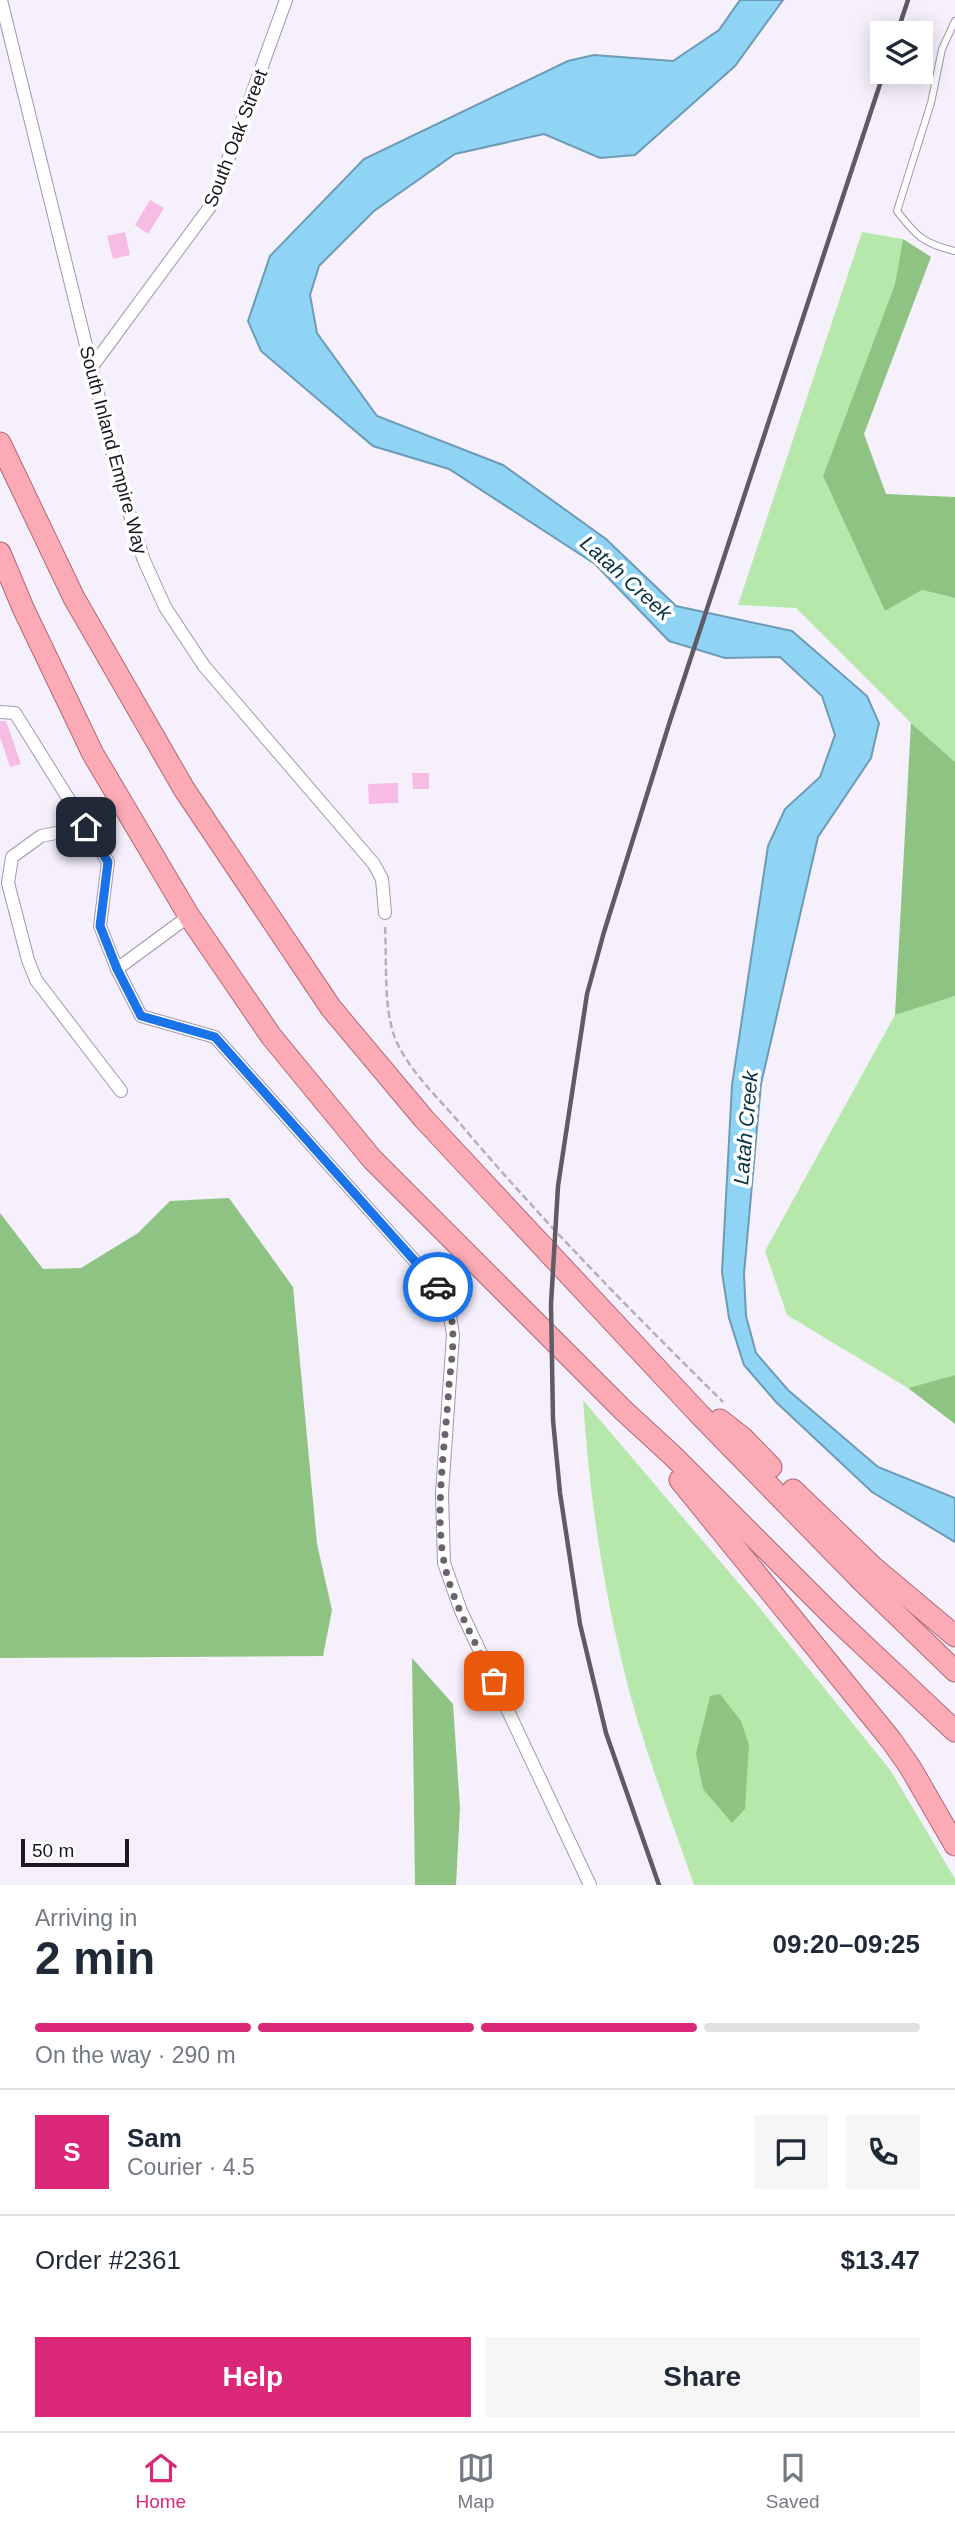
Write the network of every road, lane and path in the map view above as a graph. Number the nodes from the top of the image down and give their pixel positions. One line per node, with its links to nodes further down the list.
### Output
1 (1, 0): 5 (street, South Inland Empire Way)
2 (286, 0): 5 (street, South Oak Street)
3 (955, 21): 4 (lane)
4 (955, 251)
5 (91, 368): 10 (street, South Inland Empire Way)
6 (0, 443): 14 (highway)
7 (0, 554): 11 (highway)
8 (0, 712): 9 (street)
9 (86, 827): 12 (street); 13 (street)
10 (385, 913): 15 (path)
11 (189, 916): 12 (street); 16 (highway)
12 (117, 969): 23 (street)
13 (121, 1091)
14 (666, 1377): 17 (highway); 18 (highway)
15 (723, 1401)
16 (624, 1411): 19 (highway); 20 (highway)
17 (955, 1636)
18 (955, 1671)
19 (955, 1731)
20 (910, 1767): 21 (highway); 22 (highway)
21 (955, 1830)
22 (955, 1845)
23 (590, 1885)

